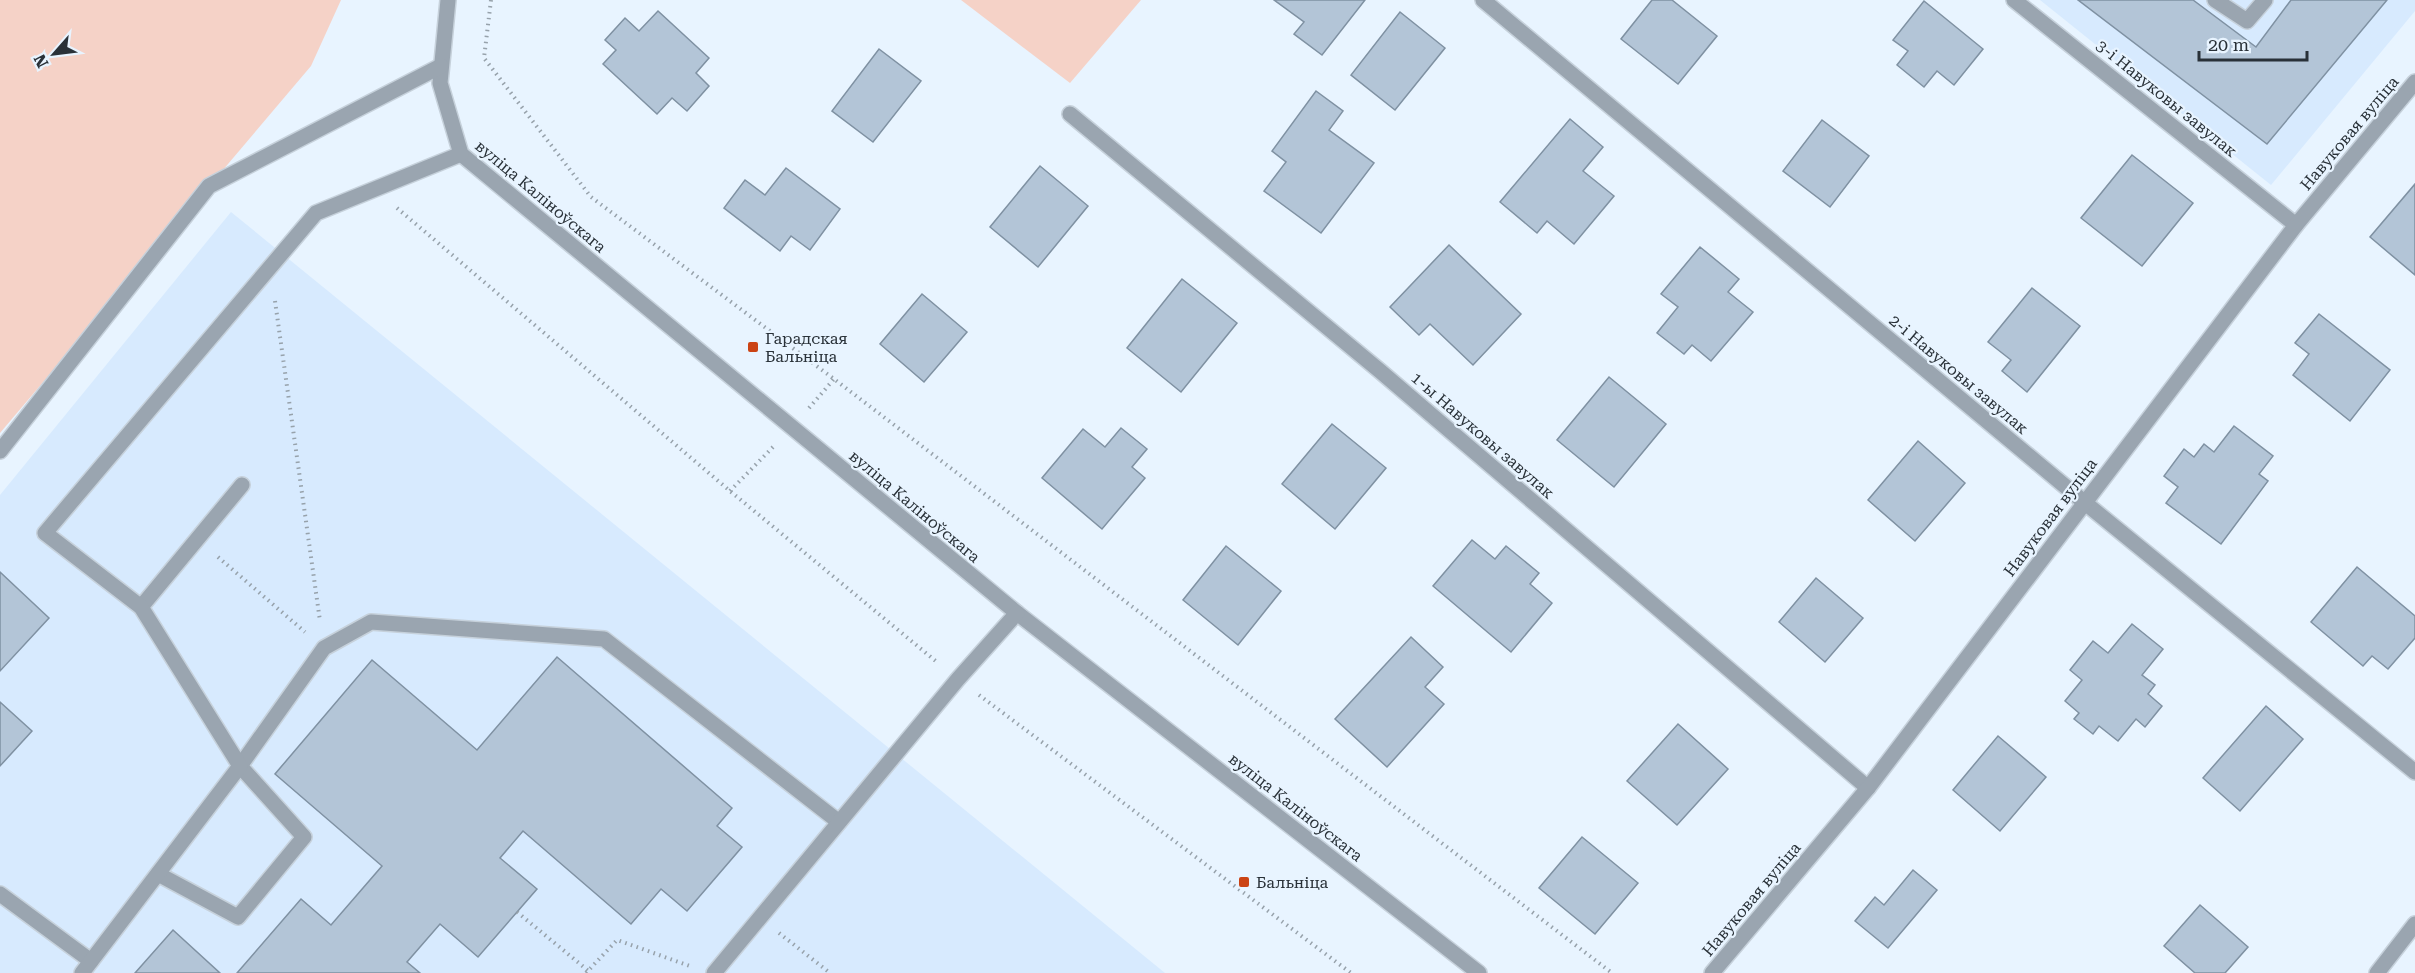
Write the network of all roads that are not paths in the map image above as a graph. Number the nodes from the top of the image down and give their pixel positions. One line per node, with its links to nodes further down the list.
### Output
1 (448, 0): 6 (street, вуліца Каліноўскага)
2 (1483, 0): 13 (street, 2-і Навуковы завулак)
3 (2014, 0): 10 (street, 3-і Навуковы завулак)
4 (2215, 0): 5 (street)
5 (2265, 0)
6 (441, 66): 9 (street, вуліца Каліноўскага); 11 (street)
7 (2415, 82): 10 (street, Навуковая вуліца)
8 (1070, 114): 18 (street, 1-ы Навуковы завулак)
9 (461, 154): 14 (street); 15 (street, вуліца Каліноўскага)
10 (2296, 225): 13 (street, Навуковая вуліца)
11 (0, 451)
12 (243, 485): 14 (street)
13 (2084, 502): 17 (street, 2-і Навуковы завулак); 18 (street, Навуковая вуліца)
14 (141, 607): 16 (street)
15 (1017, 613): 19 (street); 25 (street, вуліца Каліноўскага)
16 (240, 766): 19 (street); 20 (street); 20 (street)
17 (2415, 772)
18 (1868, 788): 26 (street, Навуковая вуліца)
19 (839, 822): 24 (street)
20 (158, 874): 23 (street)
21 (0, 894): 23 (street)
22 (2415, 924): 27 (street)
23 (86, 967)
24 (714, 973)
25 (1479, 973)
26 (1712, 973)
27 (2377, 973)

